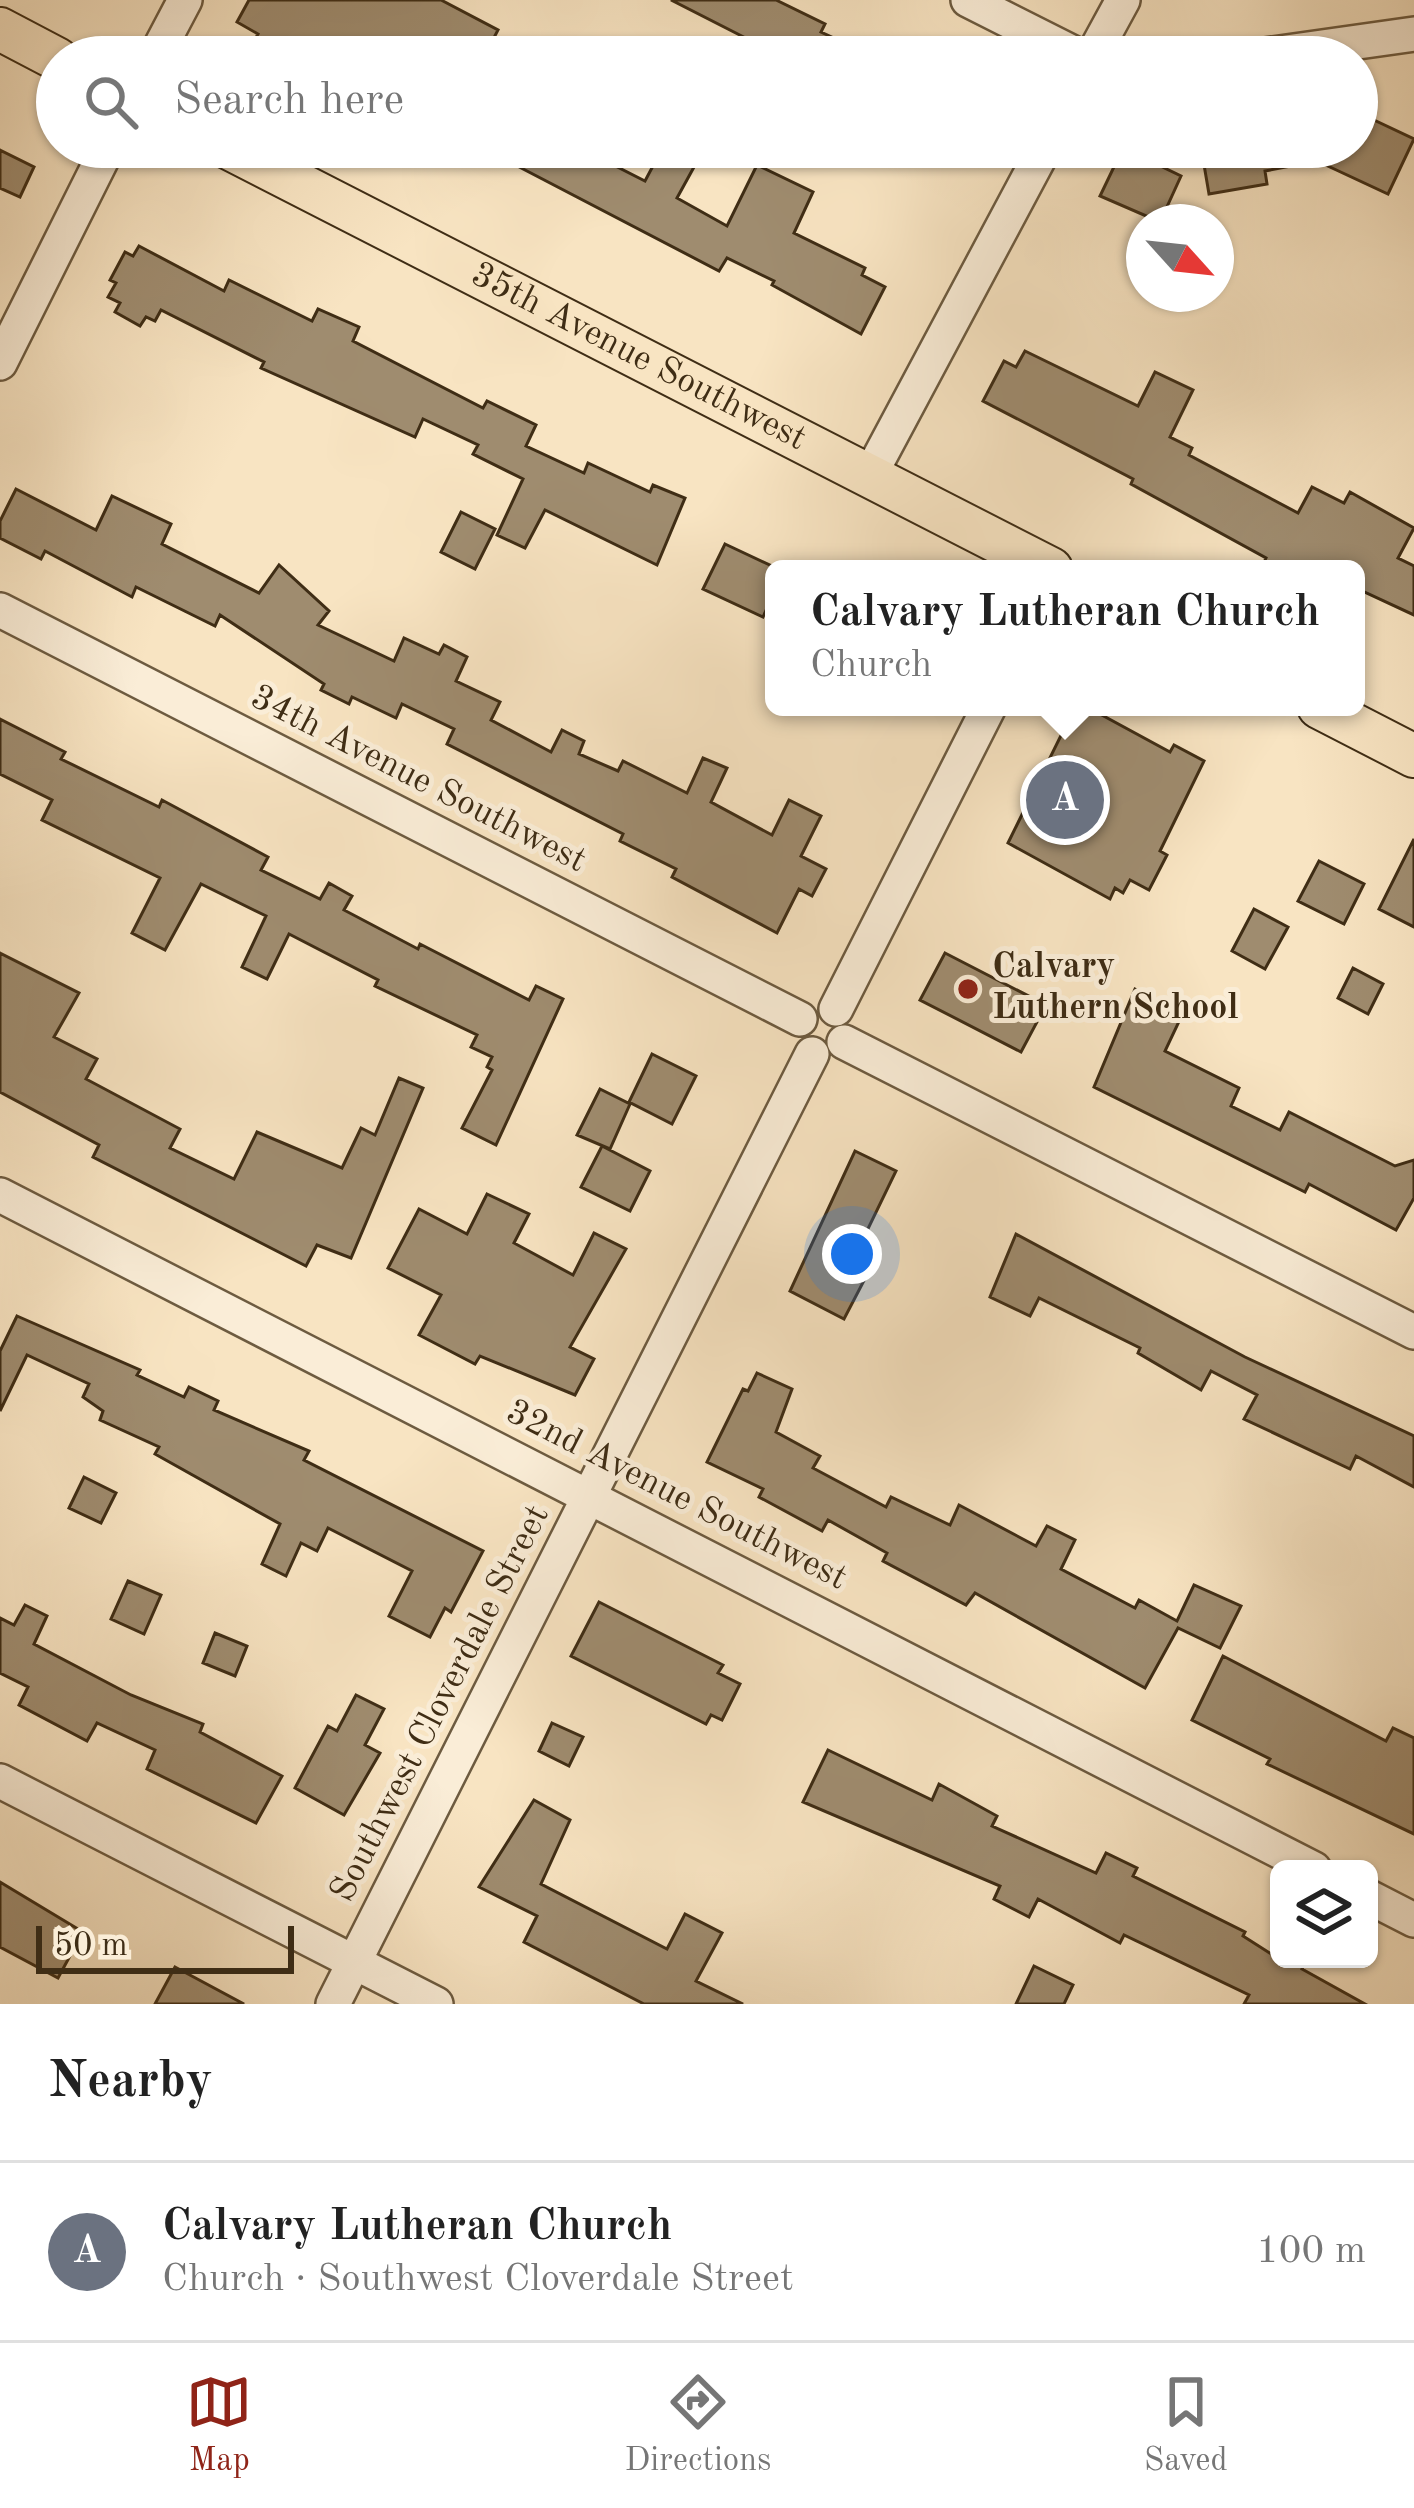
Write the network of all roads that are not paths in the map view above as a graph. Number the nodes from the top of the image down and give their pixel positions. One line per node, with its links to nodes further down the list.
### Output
1 (185, 0): 6 (street)
2 (968, 0): 7 (street)
3 (1123, 0): 8 (street)
4 (0, 29): 10 (main road)
5 (1414, 34): 9 (street)
6 (166, 36)
7 (1039, 36)
8 (1103, 36)
9 (1378, 39)
10 (36, 48)
11 (98, 168): 14 (street)
12 (268, 168): 15 (main road, 35th Avenue Southwest)
13 (1034, 168): 15 (street)
14 (0, 363)
15 (870, 475): 16 (main road, 35th Avenue Southwest)
16 (1034, 560)
17 (0, 610): 21 (street, 34th Avenue Southwest)
18 (985, 716): 21 (street, Southwest Cloverdale Street)
19 (1336, 716): 20 (main road)
20 (1414, 756)
21 (831, 1035): 23 (street); 24 (street, Southwest Cloverdale Street)
22 (0, 1195): 24 (street, 32nd Avenue Southwest)
23 (1414, 1332)
24 (591, 1495): 26 (street, 32nd Avenue Southwest); 29 (street, Southwest Cloverdale Street)
25 (0, 1780): 29 (street)
26 (1297, 1860)
27 (1378, 1902): 28 (street)
28 (1414, 1920)
29 (355, 1962): 30 (street, Southwest Cloverdale Street); 31 (street)
30 (333, 2004)
31 (436, 2004)

